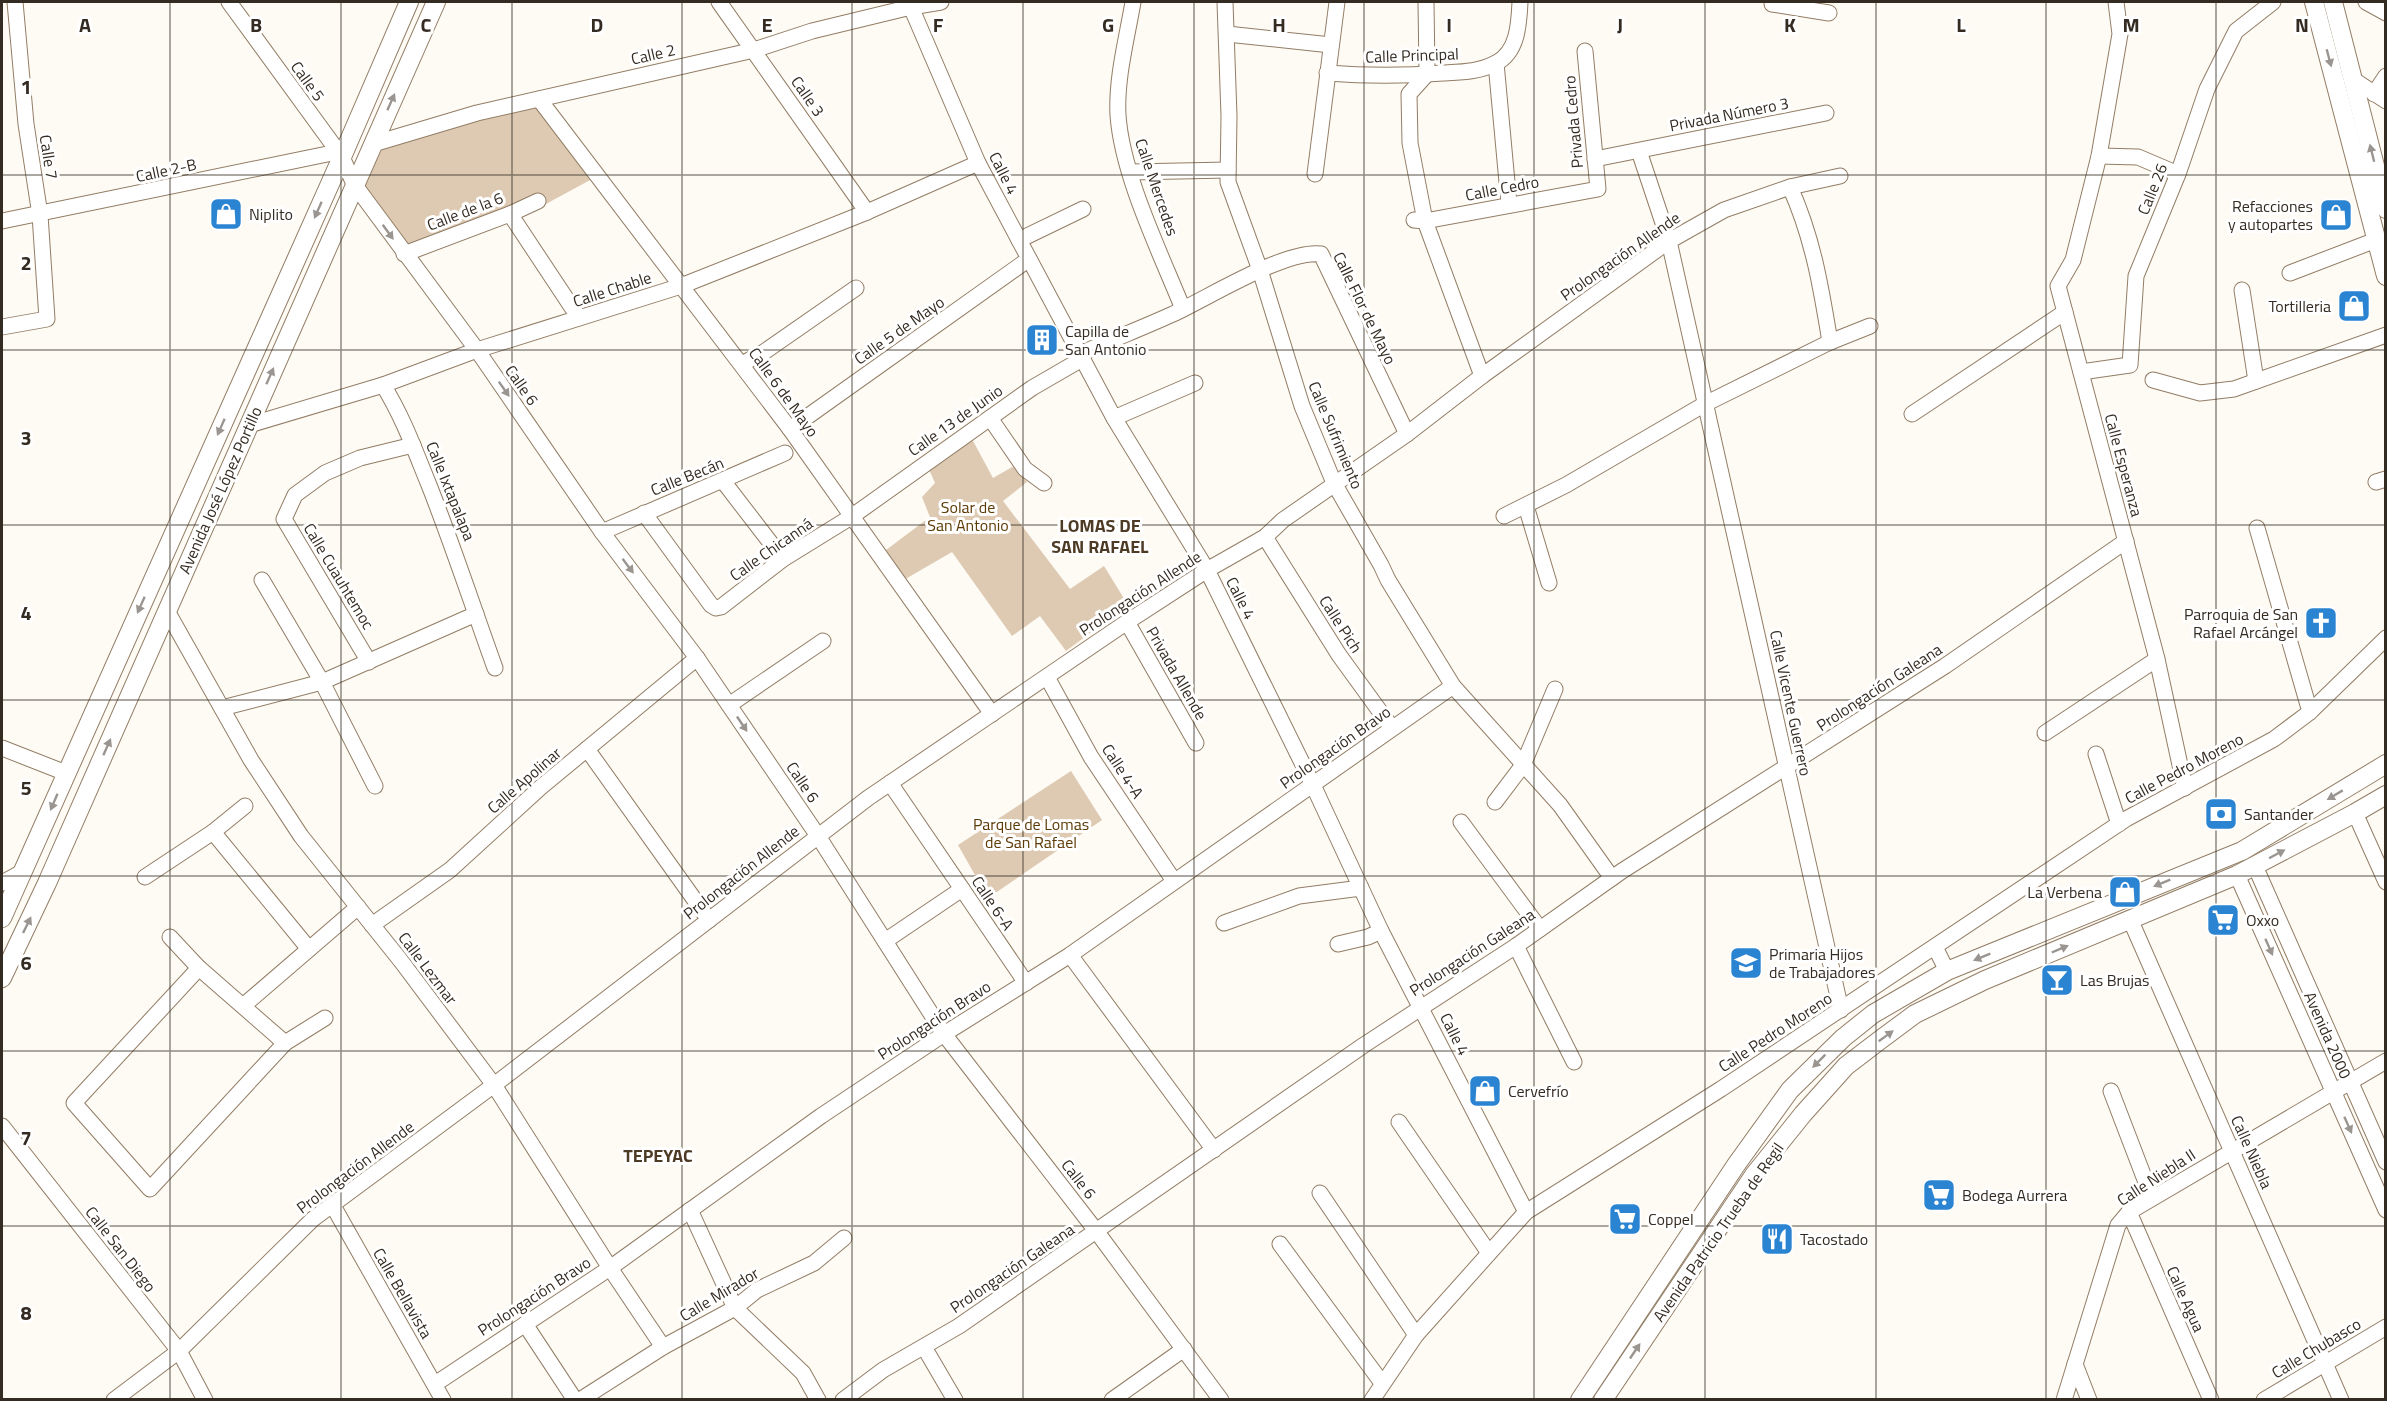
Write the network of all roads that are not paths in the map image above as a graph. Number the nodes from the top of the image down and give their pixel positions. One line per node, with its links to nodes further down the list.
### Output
1 (15, 2): 53 (street, Calle 7)
2 (229, 2): 35 (street, Calle 5)
3 (409, 2): 35 (main road, Avenida José López Portillo)
4 (436, 2): 33 (main road, Avenida José López Portillo, one-way to 4)
5 (719, 2): 23 (street, Calle 3)
6 (941, 2): 18 (street, Calle 2)
7 (1132, 2): 40 (street, Calle Mercedes)
8 (1225, 2): 21 (street, Calle Sufrimiento)
9 (1337, 2): 22 (street)
10 (1426, 2): 27 (street)
11 (1520, 2): 25 (street)
12 (1772, 2): 19 (street)
13 (2116, 2): 36 (street, Calle Esperanza)
14 (2273, 2): 42 (street, Calle 26)
15 (2314, 2): 50 (main road, one-way to 50)
16 (2333, 2): 29 (main road)
17 (2366, 2): 20 (street)
18 (911, 6): 23 (street, Calle 2); 38 (street, Calle 4)
19 (1829, 13)
20 (2385, 14)
21 (1227, 34): 22 (street); 39 (street, Calle Sufrimiento)
22 (1331, 45): 26 (street)
23 (753, 50): 31 (street, Calle 2); 51 (street, Calle 3)
24 (1585, 51): 37 (street, Privada Cedro)
25 (1496, 63): 27 (street, Calle Principal); 48 (street)
26 (1327, 73): 27 (street, Calle Principal); 41 (street)
27 (1427, 74): 55 (street)
28 (2385, 76): 30 (street)
29 (2354, 80): 30 (street); 50 (main road, one-way to 29)
30 (2380, 98)
31 (539, 99): 33 (street, Calle 2); 64 (street, Calle 6 de Mayo)
32 (1826, 113): 34 (street, Privada Número 3)
33 (372, 144): 44 (main road, Avenida José López Portillo)
34 (1639, 151): 37 (street, Privada Número 3); 58 (street, Calle Vicente Guerrero)
35 (339, 154): 44 (street, Calle 5); 53 (street, Calle 2-B); 104 (main road, Avenida José López Portillo, one-way to 104)
36 (2099, 156): 42 (street); 68 (street, Calle Esperanza)
37 (1594, 159): 46 (street, Privada Cedro)
38 (978, 163): 51 (street, Calle Chable); 56 (street, Calle 4)
39 (1228, 170): 40 (street); 61 (street, Calle Sufrimiento)
40 (1131, 172): 67 (street, Calle Mercedes)
41 (1315, 174)
42 (2178, 174): 77 (street, Calle 26)
43 (1840, 176): 45 (street, Prolongación Allende)
44 (354, 184): 59 (street, Calle 6, one-way to 59); 87 (main road, Avenida José López Portillo, one-way to 44)
45 (1790, 187): 58 (street, Prolongación Allende); 73 (street)
46 (1598, 189): 48 (street, Calle Cedro)
47 (538, 201): 52 (street, Calle de la 6)
48 (1509, 204): 55 (street, Calle Cedro)
49 (1083, 208): 56 (street)
50 (2380, 210): 57 (main road)
51 (867, 212): 64 (street, Calle Chable)
52 (510, 214): 59 (street, Calle de la 6); 69 (street)
53 (40, 215): 54 (street, Calle 2-B); 71 (street, Calle 7)
54 (2, 221)
55 (1420, 221): 78 (street)
56 (1019, 240): 60 (street, Calle 4)
57 (2376, 240): 62 (street); 63 (main road)
58 (1669, 241): 78 (street, Prolongación Allende); 83 (street, Calle Vicente Guerrero)
59 (404, 254): 74 (street, Calle 6)
60 (1029, 259): 75 (street, Calle 4); 88 (street, Calle 5 de Mayo)
61 (1260, 270): 67 (street, Calle 13 de Junio); 89 (street, Calle Flor de Mayo); 94 (street, Calle Sufrimiento)
62 (2290, 273)
63 (2385, 276)
64 (681, 286): 69 (street, Calle Chable); 76 (street, Calle 6 de Mayo)
65 (856, 288): 76 (street)
66 (2242, 290): 80 (street)
67 (1183, 309): 75 (street, Calle 13 de Junio)
68 (2065, 312): 77 (street, Calle Esperanza); 84 (street)
69 (579, 318): 74 (street, Calle Chable)
70 (1870, 326): 73 (street)
71 (2, 327)
72 (2385, 335): 80 (street)
73 (1830, 342): 83 (street)
74 (477, 350): 82 (street, Calle Chable); 100 (street, Calle 6, one-way to 100)
75 (1081, 356): 85 (street, Calle 4); 86 (street, Calle 13 de Junio)
76 (742, 364): 88 (street, Calle 6 de Mayo)
77 (2081, 372): 102 (street, Calle Esperanza)
78 (1482, 376): 89 (street, Prolongación Allende)
79 (2153, 380): 80 (street)
80 (2256, 381)
81 (1195, 383): 85 (street)
82 (383, 385): 87 (street, Calle Chable); 90 (street, Calle Ixtapalapa)
83 (1705, 404): 95 (street); 134 (street, Calle Vicente Guerrero)
84 (1912, 414)
85 (1114, 417): 105 (street, Calle 4)
86 (990, 418): 93 (street); 98 (street, Calle 13 de Junio)
87 (249, 425): 106 (main road, Avenida José López Portillo)
88 (789, 429): 98 (street, Calle 6 de Mayo)
89 (1407, 434): 94 (street, Prolongación Allende)
90 (413, 445): 110 (street, Calle Ixtapalapa); 116 (street, Calle Cuauhtemoc)
91 (785, 453): 92 (street, Calle Becán)
92 (723, 481): 96 (street, Calle Becán); 103 (street)
93 (1044, 483)
94 (1334, 483): 101 (street, Prolongación Allende); 120 (street, Calle Sufrimiento)
95 (1526, 506): 97 (street); 108 (street)
96 (644, 513): 100 (street, Calle Becán); 103 (street, Calle Chicanná)
97 (1504, 516)
98 (851, 517): 103 (street, Calle Chicanná); 125 (street, Calle 6 de Mayo)
99 (2257, 528): 124 (street)
100 (602, 532): 114 (street, Calle 6, one-way to 114)
101 (1265, 537): 105 (street, Prolongación Allende); 126 (street, Calle Pich)
102 (2126, 541): 115 (street, Calle Esperanza); 134 (street, Prolongación Galeana)
103 (783, 559)
104 (159, 566): 106 (main road); 135 (main road, Avenida José López Portillo, one-way to 135)
105 (1207, 570): 111 (street, Prolongación Allende); 137 (street, Calle 4)
106 (182, 577): 109 (main road, Avenida José López Portillo)
107 (262, 580): 119 (street)
108 (1548, 583)
109 (167, 611): 123 (street, Calle Lezmar); 175 (main road, Avenida José López Portillo, one-way to 109)
110 (476, 614): 116 (street); 117 (street, Calle Ixtapalapa)
111 (1127, 622): 118 (street, Prolongación Allende); 128 (street, Privada Allende)
112 (2385, 638): 124 (street, Calle Pedro Moreno)
113 (823, 641): 122 (street)
114 (697, 658): 122 (street, Calle 6); 130 (street, Calle Apolinar)
115 (2157, 658): 127 (street); 139 (street, Calle Esperanza)
116 (369, 662): 119 (street)
117 (495, 668)
118 (1047, 677): 125 (street, Prolongación Allende); 153 (street, Calle 4-A)
119 (322, 682): 123 (street); 138 (street)
120 (1453, 686): 126 (street, Prolongación Bravo); 132 (street, Calle Sufrimiento)
121 (1555, 689): 132 (street)
122 (729, 705): 147 (street, Calle 6, one-way to 147)
123 (222, 708): 158 (street, Calle Lezmar)
124 (2310, 712): 139 (street, Calle Pedro Moreno)
125 (992, 714): 136 (street, Prolongación Allende)
126 (1392, 728): 137 (street, Prolongación Bravo)
127 (2045, 733)
128 (1196, 743)
129 (2, 748): 135 (street)
130 (587, 749): 161 (street); 163 (street, Calle Apolinar)
131 (2096, 754): 145 (street)
132 (1523, 765): 141 (street); 152 (street, Calle Sufrimiento)
133 (2385, 765): 174 (main road, Avenida Patricio Trueba de Regil, one-way to 174)
134 (1787, 768): 152 (street, Prolongación Galeana); 179 (street, Calle Vicente Guerrero)
135 (66, 773): 149 (main road, Avenida José López Portillo, one-way to 149)
136 (891, 783): 147 (street, Prolongación Allende); 157 (street, Calle 6-A)
137 (1314, 785): 153 (street, Prolongación Bravo); 156 (street, Calle 4)
138 (375, 786)
139 (2185, 788): 145 (street, Calle Pedro Moreno)
140 (2385, 795): 143 (main road, Avenida Patricio Trueba de Regil)
141 (1495, 802)
142 (245, 806): 146 (street)
143 (2355, 813): 148 (main road, Avenida Patricio Trueba de Regil, one-way to 143); 154 (street)
144 (1461, 822): 164 (street)
145 (2119, 824): 170 (street, Calle Pedro Moreno)
146 (213, 832): 151 (street); 171 (street)
147 (818, 836): 161 (street, Prolongación Allende); 167 (street, Calle 6)
148 (2255, 866): 150 (main road, Avenida Patricio Trueba de Regil); 186 (street, Avenida 2000)
149 (24, 870): 155 (street); 159 (main road, Avenida José López Portillo)
150 (2236, 874): 160 (main road, Avenida Patricio Trueba de Regil); 186 (street, Avenida 2000, one-way to 186)
151 (145, 878)
152 (1612, 878): 164 (street, Prolongación Galeana)
153 (1174, 882): 172 (street, Prolongación Bravo)
154 (2385, 882)
155 (2, 883)
156 (1361, 888): 162 (street); 165 (street, Calle 4)
157 (962, 889): 167 (street); 176 (street, Calle 6-A)
158 (358, 907): 163 (street, Calle Lezmar); 171 (street)
159 (2, 918)
160 (2130, 919): 191 (street, Calle Niebla); 229 (main road, Avenida Patricio Trueba de Regil, one-way to 160)
161 (709, 920): 185 (street, Prolongación Allende)
162 (1224, 923)
163 (372, 925): 185 (street, Calle Lezmar)
164 (1540, 929): 169 (street, Prolongación Galeana)
165 (1381, 931): 168 (street); 178 (street, Calle 4)
166 (170, 937): 173 (street)
167 (885, 941): 181 (street, Calle 6)
168 (1338, 944)
169 (1516, 946): 178 (street, Prolongación Galeana); 184 (street)
170 (1935, 947): 174 (street); 179 (street, Calle Pedro Moreno)
171 (309, 949): 177 (street)
172 (1070, 955): 176 (street, Prolongación Bravo); 190 (street)
173 (199, 968): 177 (street); 182 (street)
174 (1947, 971): 228 (main road, Avenida Patricio Trueba de Regil, one-way to 228)
175 (2, 978)
176 (1026, 983): 181 (street, Prolongación Bravo)
177 (243, 1006): 182 (street)
178 (1421, 1007): 190 (street, Prolongación Galeana); 198 (street, Calle 4)
179 (1841, 1010): 198 (street, Calle Pedro Moreno)
180 (325, 1018): 182 (street)
181 (944, 1034): 196 (street, Prolongación Bravo); 200 (street, Calle 6)
182 (285, 1044)
183 (2385, 1061): 186 (street, Calle Niebla II)
184 (1574, 1062)
185 (494, 1085): 195 (street, Prolongación Allende); 204 (street, Calle Lezmar)
186 (2342, 1087): 191 (street, Calle Niebla II); 192 (street, Avenida 2000); 197 (street, Avenida 2000, one-way to 197)
187 (2111, 1091): 194 (street)
188 (1399, 1122): 203 (street)
189 (2, 1126): 212 (street, Calle San Diego)
190 (1214, 1150): 200 (street, Prolongación Galeana)
191 (2232, 1151): 194 (street, Calle Niebla II); 213 (street, Calle Niebla)
192 (2385, 1162)
193 (1320, 1193): 208 (street)
194 (2152, 1198): 199 (street, Calle Niebla II)
195 (332, 1204): 212 (street, Prolongación Allende); 216 (street, Calle Bellavista)
196 (690, 1210): 204 (street, Prolongación Bravo); 205 (street)
197 (2385, 1210)
198 (1526, 1212): 203 (street, Calle Pedro Moreno)
199 (2128, 1212): 214 (street, Calle Niebla II); 232 (street, Calle Agua)
200 (1097, 1232): 210 (street, Prolongación Galeana); 211 (street, Calle 6)
201 (844, 1238): 205 (street, Calle Mirador)
202 (1280, 1244): 215 (street)
203 (1490, 1253): 208 (street, Calle Pedro Moreno)
204 (610, 1268): 206 (street, Prolongación Bravo); 209 (street, Calle Lezmar)
205 (735, 1308): 209 (street, Calle Mirador); 222 (street)
206 (525, 1324): 216 (street, Prolongación Bravo); 220 (street)
207 (2385, 1327): 213 (street, Calle Chubasco)
208 (1416, 1335): 215 (street, Calle Pedro Moreno)
209 (663, 1347): 221 (street, Calle Mirador)
210 (924, 1347): 223 (street, Prolongación Galeana); 224 (street)
211 (1184, 1349): 225 (street); 226 (street, Calle 6)
212 (179, 1351): 218 (street, Prolongación Allende); 219 (street, Calle San Diego)
213 (2325, 1363): 233 (street, Calle Chubasco); 234 (street, Calle Niebla)
214 (2075, 1364): 230 (street, Calle Niebla II); 231 (street)
215 (1382, 1383): 227 (street, Calle Pedro Moreno)
216 (435, 1384): 217 (street, Calle Bellavista)
217 (443, 1399)
218 (114, 1400)
219 (204, 1400)
220 (575, 1400)
221 (580, 1400)
222 (818, 1400)
223 (843, 1400)
224 (955, 1400)
225 (1112, 1400)
226 (1221, 1400)
227 (1372, 1400)
228 (1580, 1400)
229 (1603, 1400)
230 (2064, 1400)
231 (2089, 1400)
232 (2211, 1400)
233 (2264, 1400)
234 (2340, 1400)

